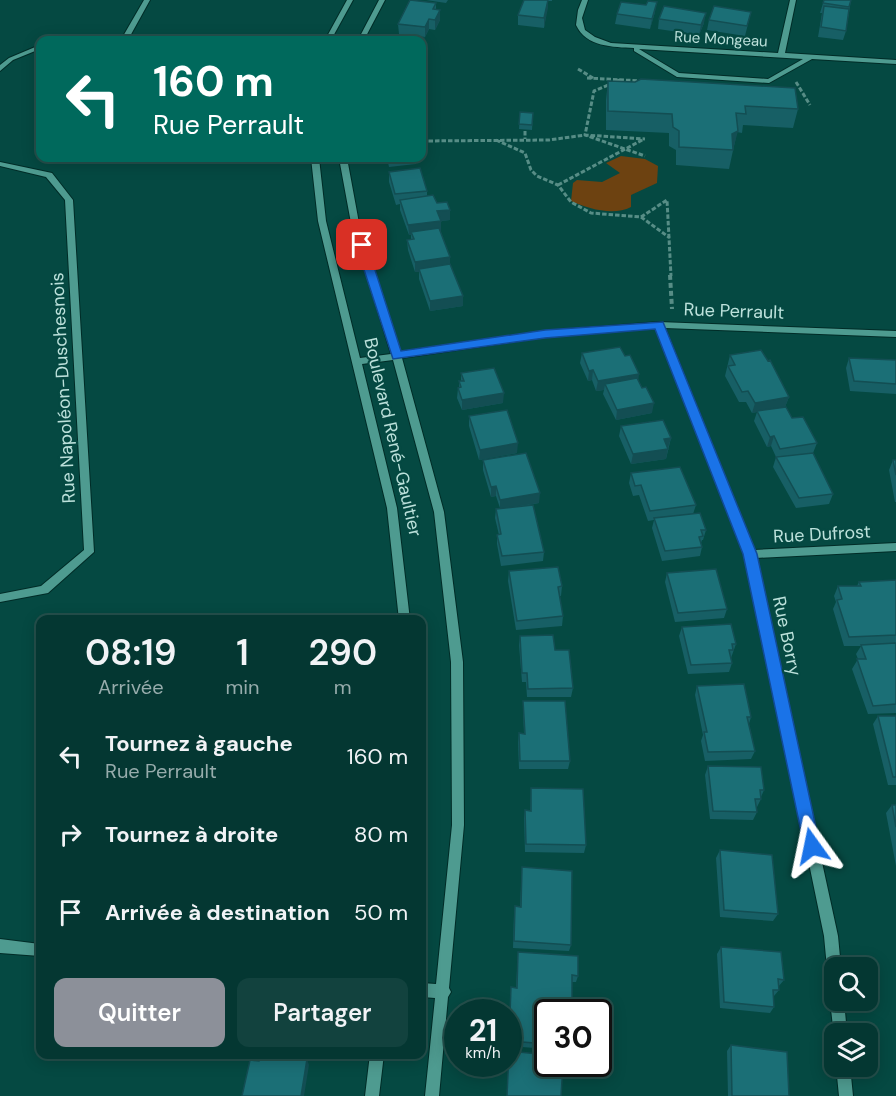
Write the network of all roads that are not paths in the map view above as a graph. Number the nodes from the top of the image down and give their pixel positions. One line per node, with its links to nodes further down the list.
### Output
1 (147, 0): 6 (street)
2 (350, 0): 7 (street)
3 (382, 0): 8 (street)
4 (585, 0): 9 (street, Rue Mongeau)
5 (793, 0): 11 (street)
6 (128, 36)
7 (330, 36)
8 (363, 36)
9 (633, 48): 11 (street, Rue Mongeau); 12 (street)
10 (36, 49): 14 (street)
11 (781, 55): 12 (street, Rue Mongeau)
12 (811, 57): 13 (street, Rue Mongeau)
13 (896, 62)
14 (0, 69)
15 (315, 162): 21 (street, Boulevard René-Gaultier)
16 (344, 162): 20 (street, Boulevard René-Gaultier)
17 (0, 164): 24 (street, Rue Napoléon-Duschesnois)
18 (659, 325): 19 (street, Rue Perrault); 20 (street, Rue Perrault); 23 (street, Rue Borry)
19 (896, 334)
20 (397, 356): 21 (street, Rue Perrault); 30 (street, Boulevard René-Gaultier)
21 (357, 362): 25 (street, Boulevard René-Gaultier)
22 (896, 547): 23 (street, Rue Dufrost)
23 (750, 554): 28 (street, Rue Borry)
24 (0, 598)
25 (404, 615)
26 (0, 946): 27 (street)
27 (36, 950)
28 (833, 957)
29 (426, 990): 30 (street)
30 (444, 992): 34 (street, Boulevard René-Gaultier)
31 (376, 1059): 33 (street)
32 (844, 1077): 35 (street)
33 (372, 1096)
34 (432, 1096)
35 (846, 1096)

